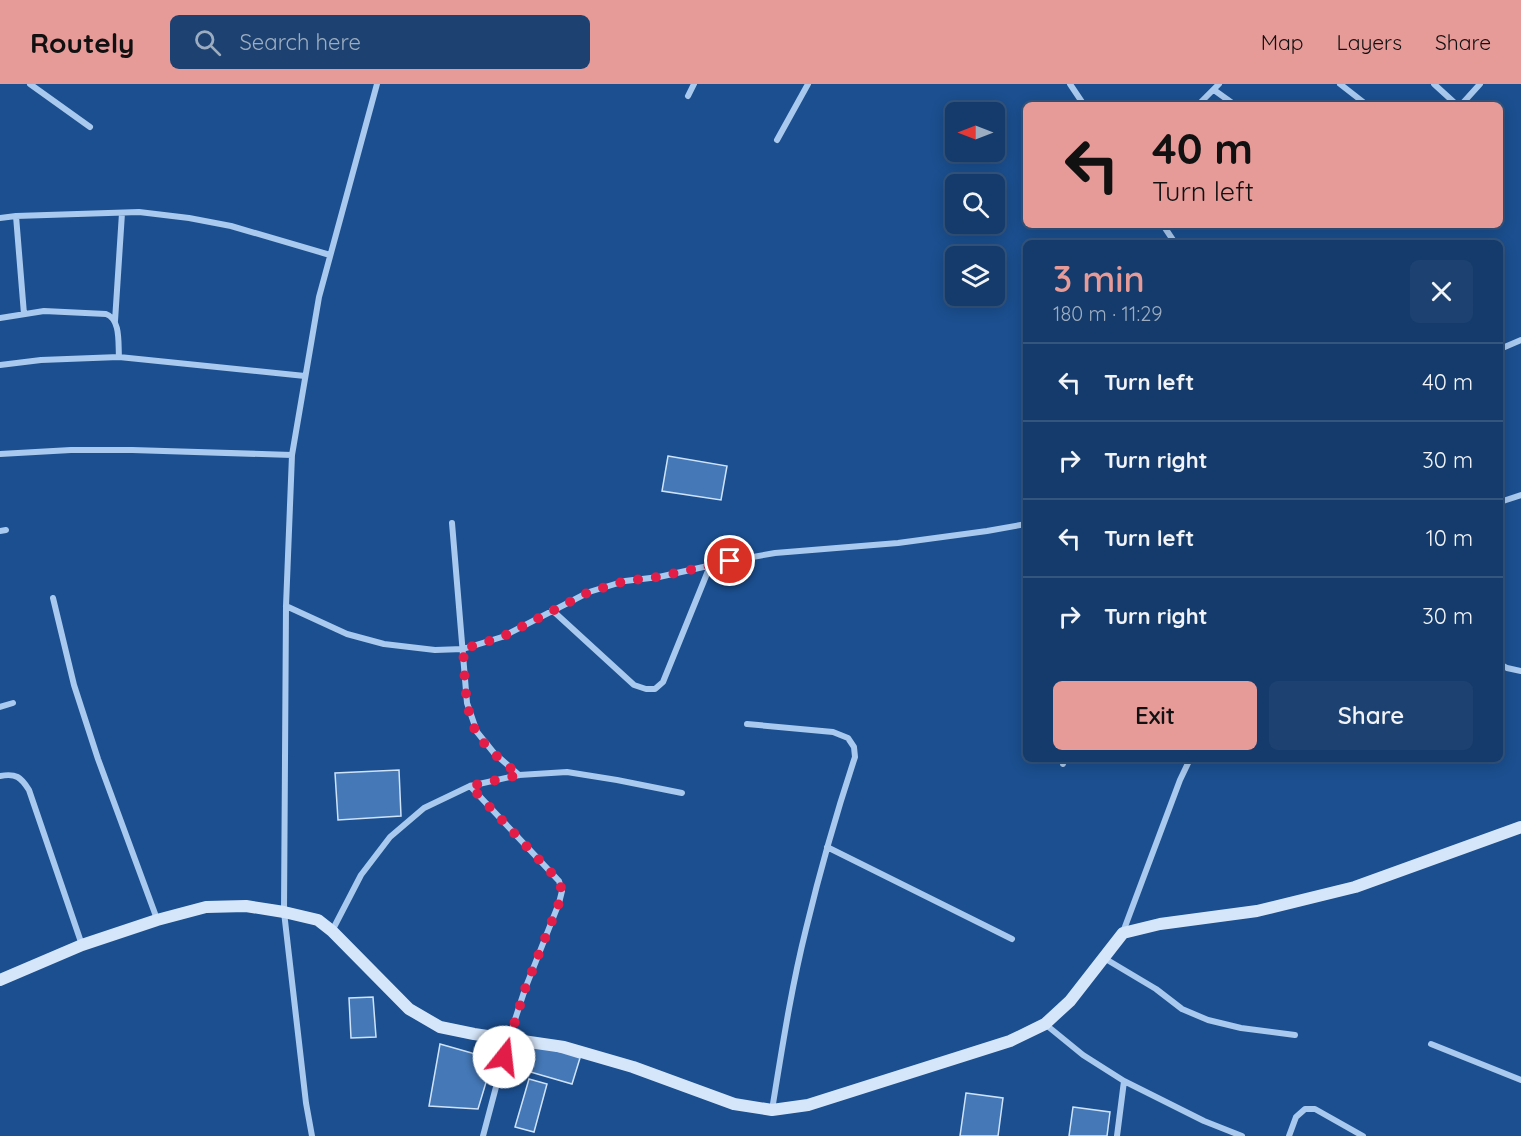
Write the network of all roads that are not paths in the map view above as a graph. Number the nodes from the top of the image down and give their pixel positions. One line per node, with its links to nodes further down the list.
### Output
1 (30, 84): 18 (street)
2 (377, 84): 23 (street)
3 (694, 84): 11 (street)
4 (808, 84): 19 (street)
5 (1070, 84): 12 (street)
6 (1219, 84): 10 (street)
7 (1340, 84): 15 (street)
8 (1434, 84): 16 (street)
9 (1480, 84): 17 (street)
10 (1214, 90): 13 (street); 14 (street)
11 (688, 96)
12 (1082, 102)
13 (1201, 102)
14 (1230, 102)
15 (1361, 102)
16 (1455, 102)
17 (1462, 102)
18 (90, 127)
19 (777, 140)
20 (122, 213): 21 (street); 23 (street); 26 (street)
21 (16, 216): 22 (street); 24 (street)
22 (0, 219)
23 (330, 255): 31 (street)
24 (24, 314): 25 (street); 26 (street)
25 (0, 318)
26 (115, 321): 29 (street)
27 (1521, 340): 28 (street)
28 (1503, 348)
29 (119, 357): 30 (street); 31 (street)
30 (0, 365)
31 (305, 376): 33 (street)
32 (0, 454): 33 (street)
33 (292, 455): 40 (street)
34 (1521, 495): 35 (street)
35 (1503, 501)
36 (452, 523): 42 (street)
37 (1023, 525): 38 (street)
38 (710, 566): 41 (street); 41 (street)
39 (53, 598): 56 (street)
40 (286, 606): 42 (street); 55 (street)
41 (552, 610): 42 (street)
42 (463, 649): 49 (street)
43 (1503, 666): 44 (street)
44 (1521, 671)
45 (13, 703): 46 (street)
46 (0, 707)
47 (747, 724): 54 (street)
48 (1189, 762): 58 (street)
49 (519, 775): 51 (street); 52 (street)
50 (0, 776): 60 (street)
51 (470, 786): 57 (street); 65 (street)
52 (682, 793)
53 (1521, 827): 58 (street)
54 (827, 847): 59 (street); 69 (street)
55 (284, 912): 56 (street); 57 (street); 70 (street)
56 (157, 920): 60 (street)
57 (332, 931): 65 (street)
58 (1123, 933): 61 (street)
59 (1012, 939)
60 (81, 945): 62 (street)
61 (1103, 957): 63 (street); 64 (street)
62 (0, 980)
63 (1045, 1024): 67 (street); 69 (street)
64 (1296, 1035)
65 (509, 1038): 69 (street); 71 (street)
66 (1431, 1044): 68 (street)
67 (1124, 1080): 72 (street); 73 (street)
68 (1521, 1080)
69 (772, 1110)
70 (312, 1136)
71 (483, 1136)
72 (1117, 1136)
73 (1242, 1136)
74 (1289, 1136): 75 (street)
75 (1362, 1136)

